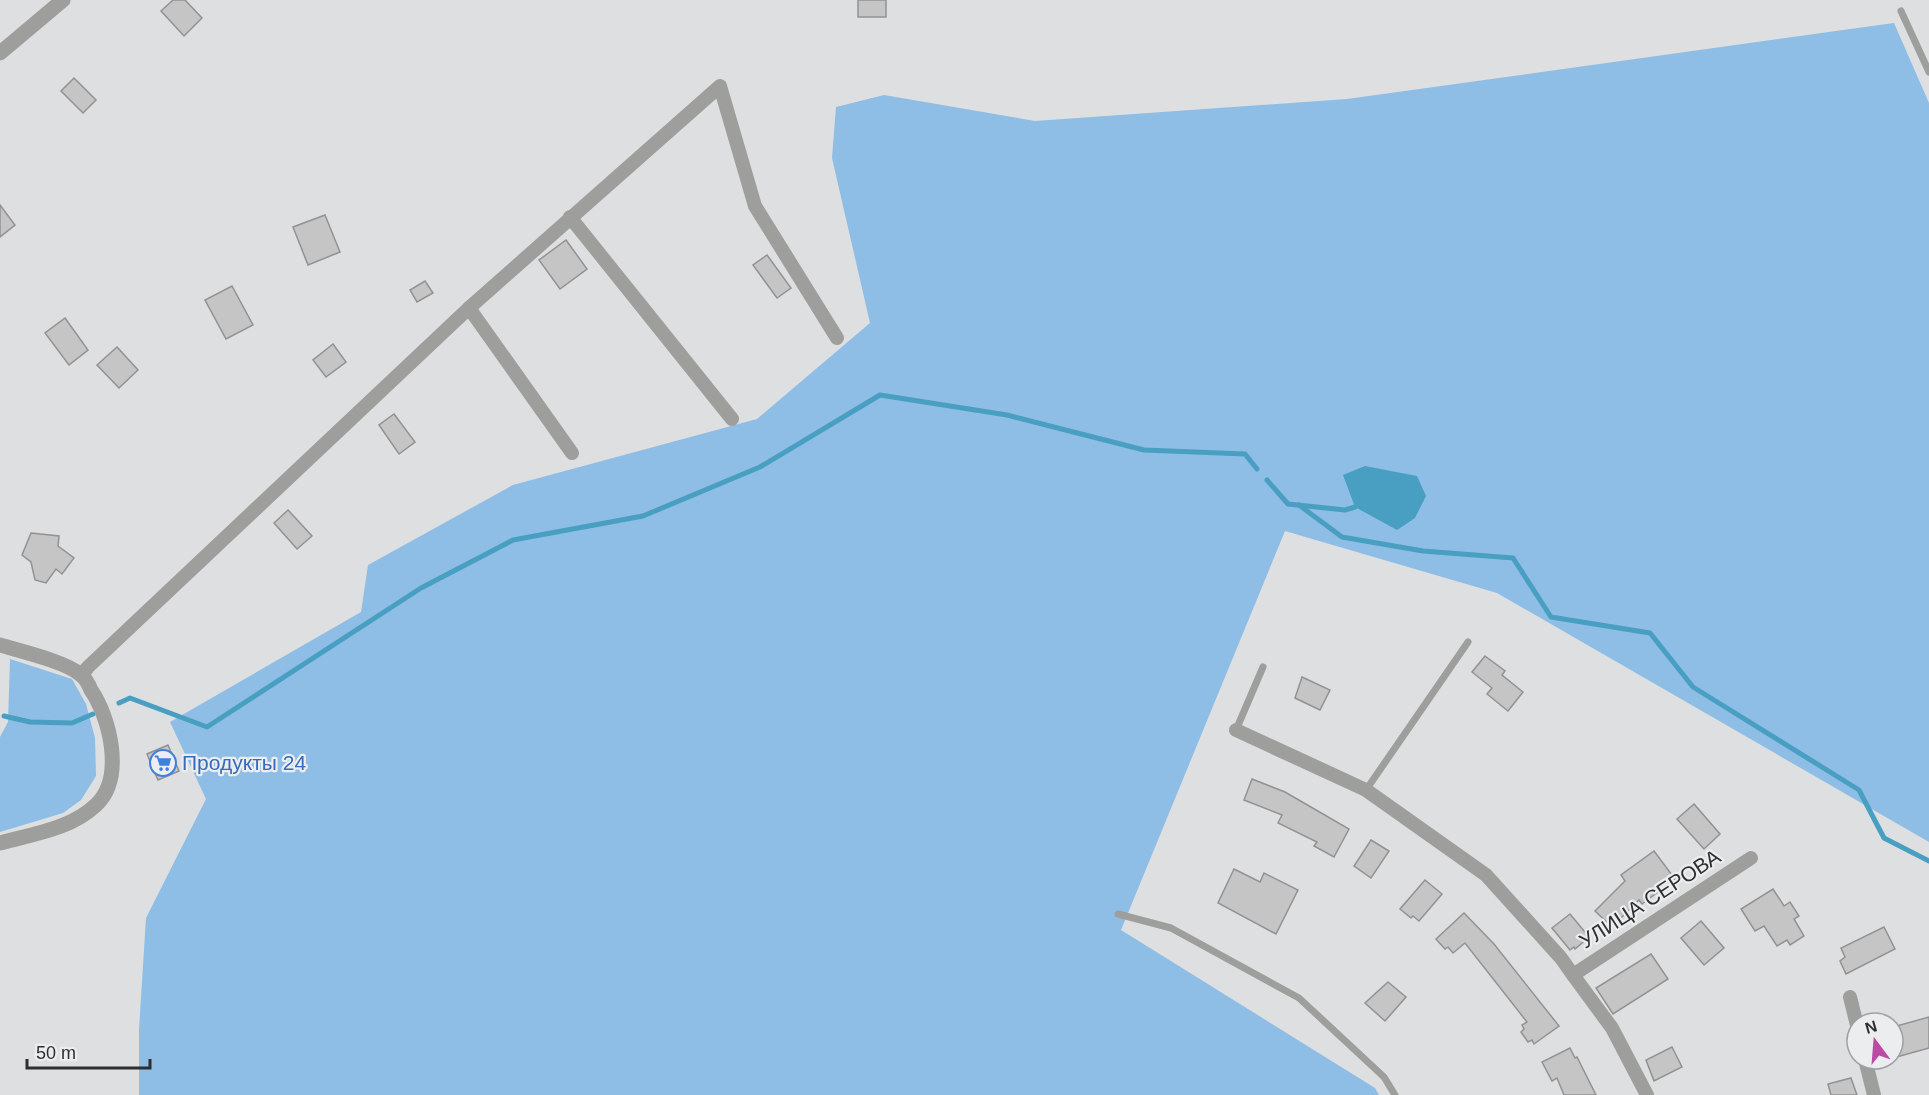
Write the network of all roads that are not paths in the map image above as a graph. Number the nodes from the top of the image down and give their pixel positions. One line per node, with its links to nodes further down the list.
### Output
1 (63, 0): 3 (street)
2 (1901, 11): 4 (lane)
3 (0, 53)
4 (1929, 72)
5 (570, 217): 6 (street); 7 (street); 8 (street)
6 (469, 308): 9 (street); 13 (street)
7 (837, 338)
8 (732, 419)
9 (572, 453)
10 (1468, 642): 15 (lane)
11 (0, 645): 13 (street)
12 (1263, 667): 14 (lane)
13 (82, 675): 16 (street)
14 (1236, 730): 15 (street)
15 (1366, 790): 19 (street)
16 (0, 843)
17 (1751, 858): 19 (street, УЛИЦА СЕРОВА)
18 (1118, 914): 23 (lane)
19 (1573, 975): 24 (street)
20 (1850, 997): 21 (street)
21 (1853, 1011)
22 (1868, 1071): 25 (street)
23 (1395, 1095)
24 (1647, 1095)
25 (1874, 1095)

